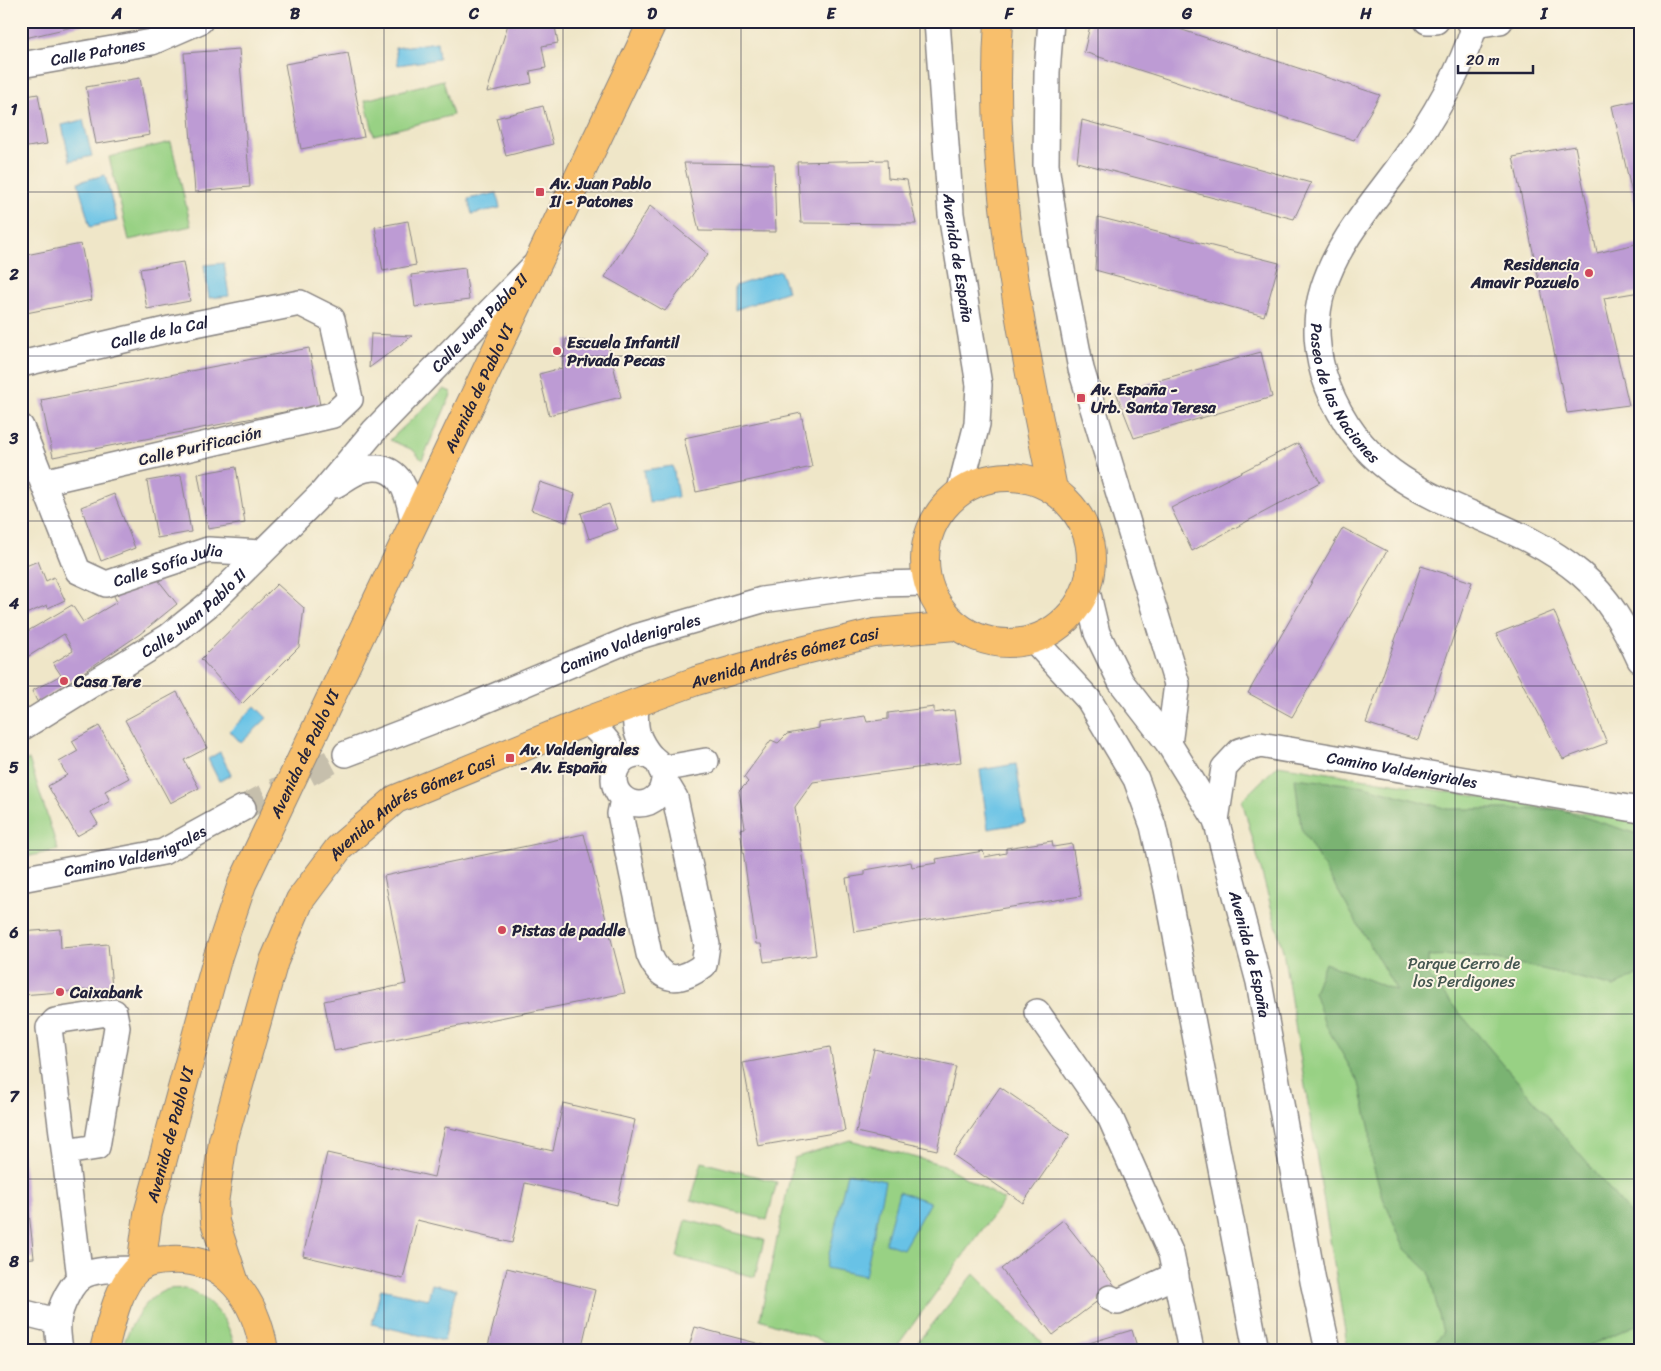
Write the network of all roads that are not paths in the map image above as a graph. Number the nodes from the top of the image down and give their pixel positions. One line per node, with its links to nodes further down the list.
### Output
1 (200, 21): 10 (street, Calle Patones)
2 (653, 21): 11 (main road, Avenida de Pablo VI)
3 (937, 21): 17 (street, Avenida de España)
4 (999, 21): 16 (main road)
5 (1051, 21): 29 (street)
6 (1427, 21): 7 (street)
7 (1436, 21)
8 (1500, 21): 9 (street, Paseo de las Naciones)
9 (1472, 23): 25 (street, Paseo de las Naciones)
10 (21, 65)
11 (536, 264): 18 (street, Calle Juan Pablo II); 19 (main road, Avenida de Pablo VI)
12 (21, 364): 13 (street, Calle de la Cal)
13 (350, 398): 15 (street, Calle Purificación)
14 (21, 427): 15 (street)
15 (43, 482): 20 (street, Calle Sofía Julia)
16 (1053, 488): 17 (main road); 22 (main road)
17 (960, 490): 21 (main road)
18 (322, 493): 19 (street, Calle Juan Pablo II); 20 (street, Calle Juan Pablo II)
19 (413, 522): 41 (main road, Avenida de Pablo VI)
20 (261, 553): 28 (street, Calle Juan Pablo II)
21 (926, 583): 23 (main road); 30 (street, Camino Valdenigrales)
22 (1086, 591): 24 (main road); 29 (street, Avenida de España)
23 (955, 626): 24 (main road); 26 (main road, Avenida Andrés Gómez Casi)
24 (1034, 640): 52 (street)
25 (1640, 660)
26 (636, 703): 27 (main road, Avenida Andrés Gómez Casi); 33 (street)
27 (587, 721): 32 (street); 44 (main road, Avenida Andrés Gómez Casi)
28 (21, 728)
29 (1169, 744): 37 (street, Avenida de España)
30 (346, 754)
31 (706, 761): 33 (street)
32 (615, 771): 33 (street); 34 (street)
33 (659, 771): 34 (street); 34 (street)
34 (623, 799)
35 (242, 808): 38 (street, Camino Valdenigrales)
36 (1640, 810): 37 (street, Camino Valdenigriales)
37 (1216, 820): 53 (street, Avenida de España)
38 (21, 879)
39 (1037, 1012): 42 (street)
40 (65, 1152): 40 (street); 43 (street)
41 (139, 1268): 43 (street); 44 (main road); 49 (main road)
42 (1176, 1275): 45 (street); 51 (street)
43 (80, 1278): 47 (street)
44 (235, 1283): 50 (main road)
45 (1110, 1298)
46 (21, 1312): 47 (street)
47 (58, 1321): 48 (street)
48 (60, 1350)
49 (104, 1350)
50 (265, 1350)
51 (1191, 1350)
52 (1256, 1350)
53 (1328, 1350)

